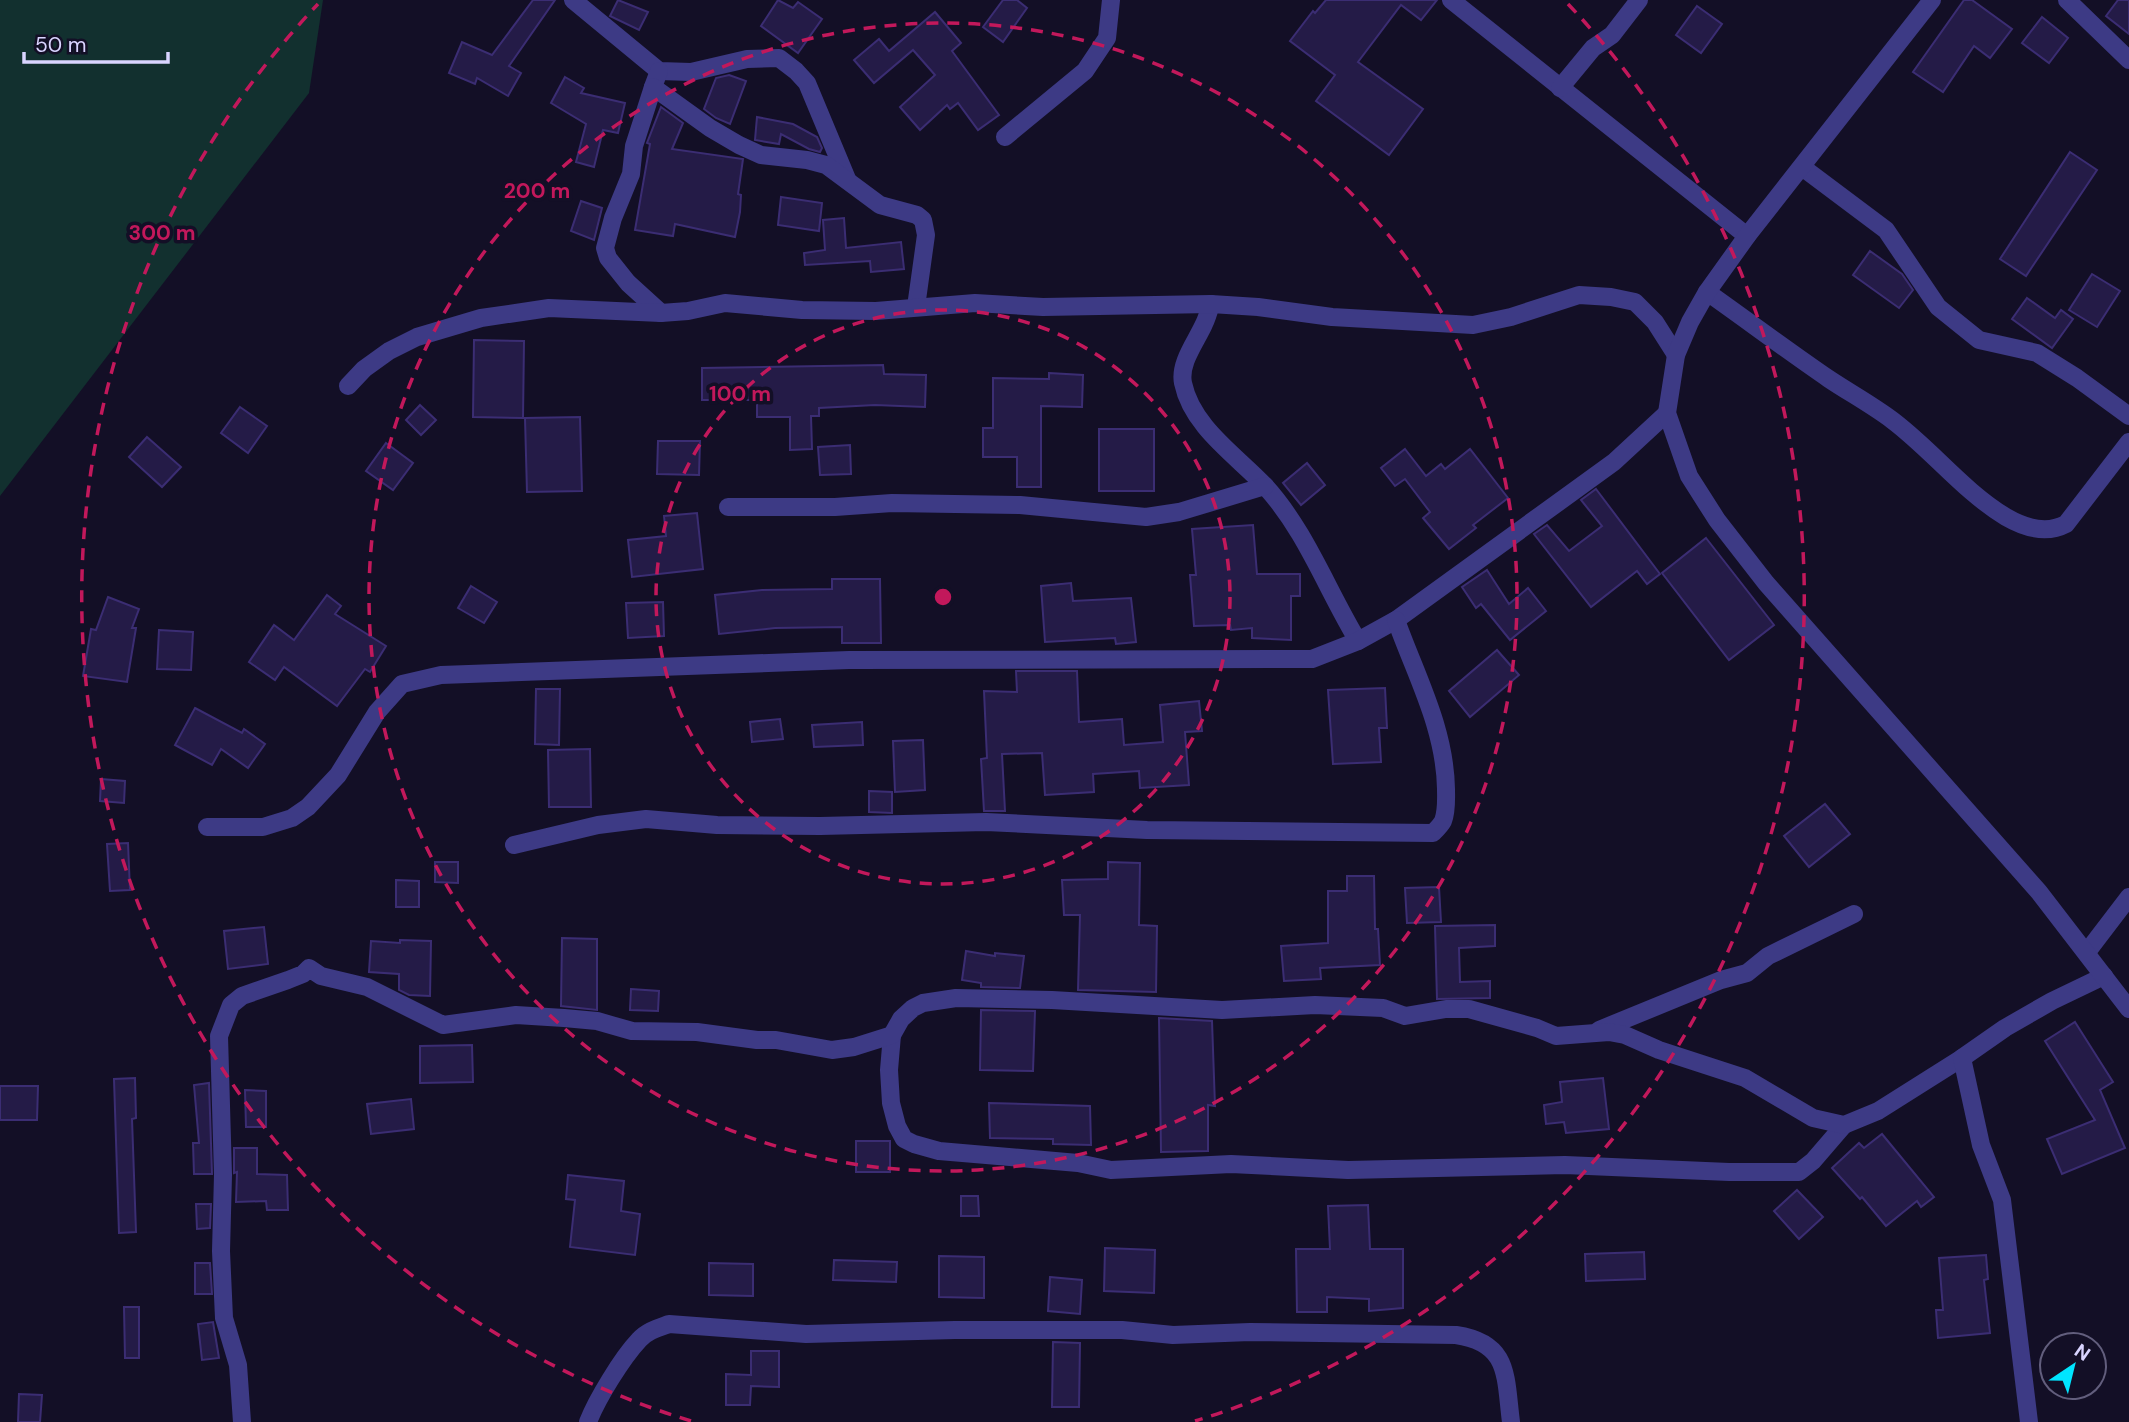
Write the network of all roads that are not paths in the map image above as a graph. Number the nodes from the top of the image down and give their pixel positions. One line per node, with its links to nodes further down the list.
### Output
1 (573, 0): 8 (street)
2 (1111, 0): 10 (street)
3 (1451, 0): 9 (street)
4 (1639, 0): 9 (street)
5 (1932, 0): 11 (street)
6 (2067, 0): 7 (street)
7 (2129, 60)
8 (656, 79): 12 (street); 12 (street); 17 (street)
9 (1560, 88): 13 (street)
10 (1005, 137)
11 (1802, 167): 13 (street); 21 (street)
12 (849, 182): 16 (street)
13 (1748, 236): 14 (street)
14 (1707, 292): 18 (street); 22 (street)
15 (1211, 304): 16 (street); 18 (street); 23 (street)
16 (916, 307): 17 (street)
17 (661, 313): 19 (street)
18 (1676, 355): 20 (street)
19 (348, 386)
20 (1667, 413): 25 (street); 31 (street)
21 (2129, 416)
22 (2129, 442)
23 (1265, 486): 24 (street); 26 (street)
24 (728, 507)
25 (1396, 620): 26 (street); 28 (street)
26 (1358, 641): 27 (street)
27 (207, 827)
28 (514, 845)
29 (2129, 897): 31 (street)
30 (1854, 914): 34 (street)
31 (2087, 952): 32 (street)
32 (2104, 976): 33 (street); 36 (street)
33 (2129, 1009)
34 (1590, 1034): 35 (street); 37 (street)
35 (892, 1035): 37 (street); 38 (street)
36 (1962, 1058): 37 (street); 41 (street)
37 (1843, 1125)
38 (242, 1422)
39 (588, 1422): 40 (street)
40 (1511, 1422)
41 (2029, 1422)

